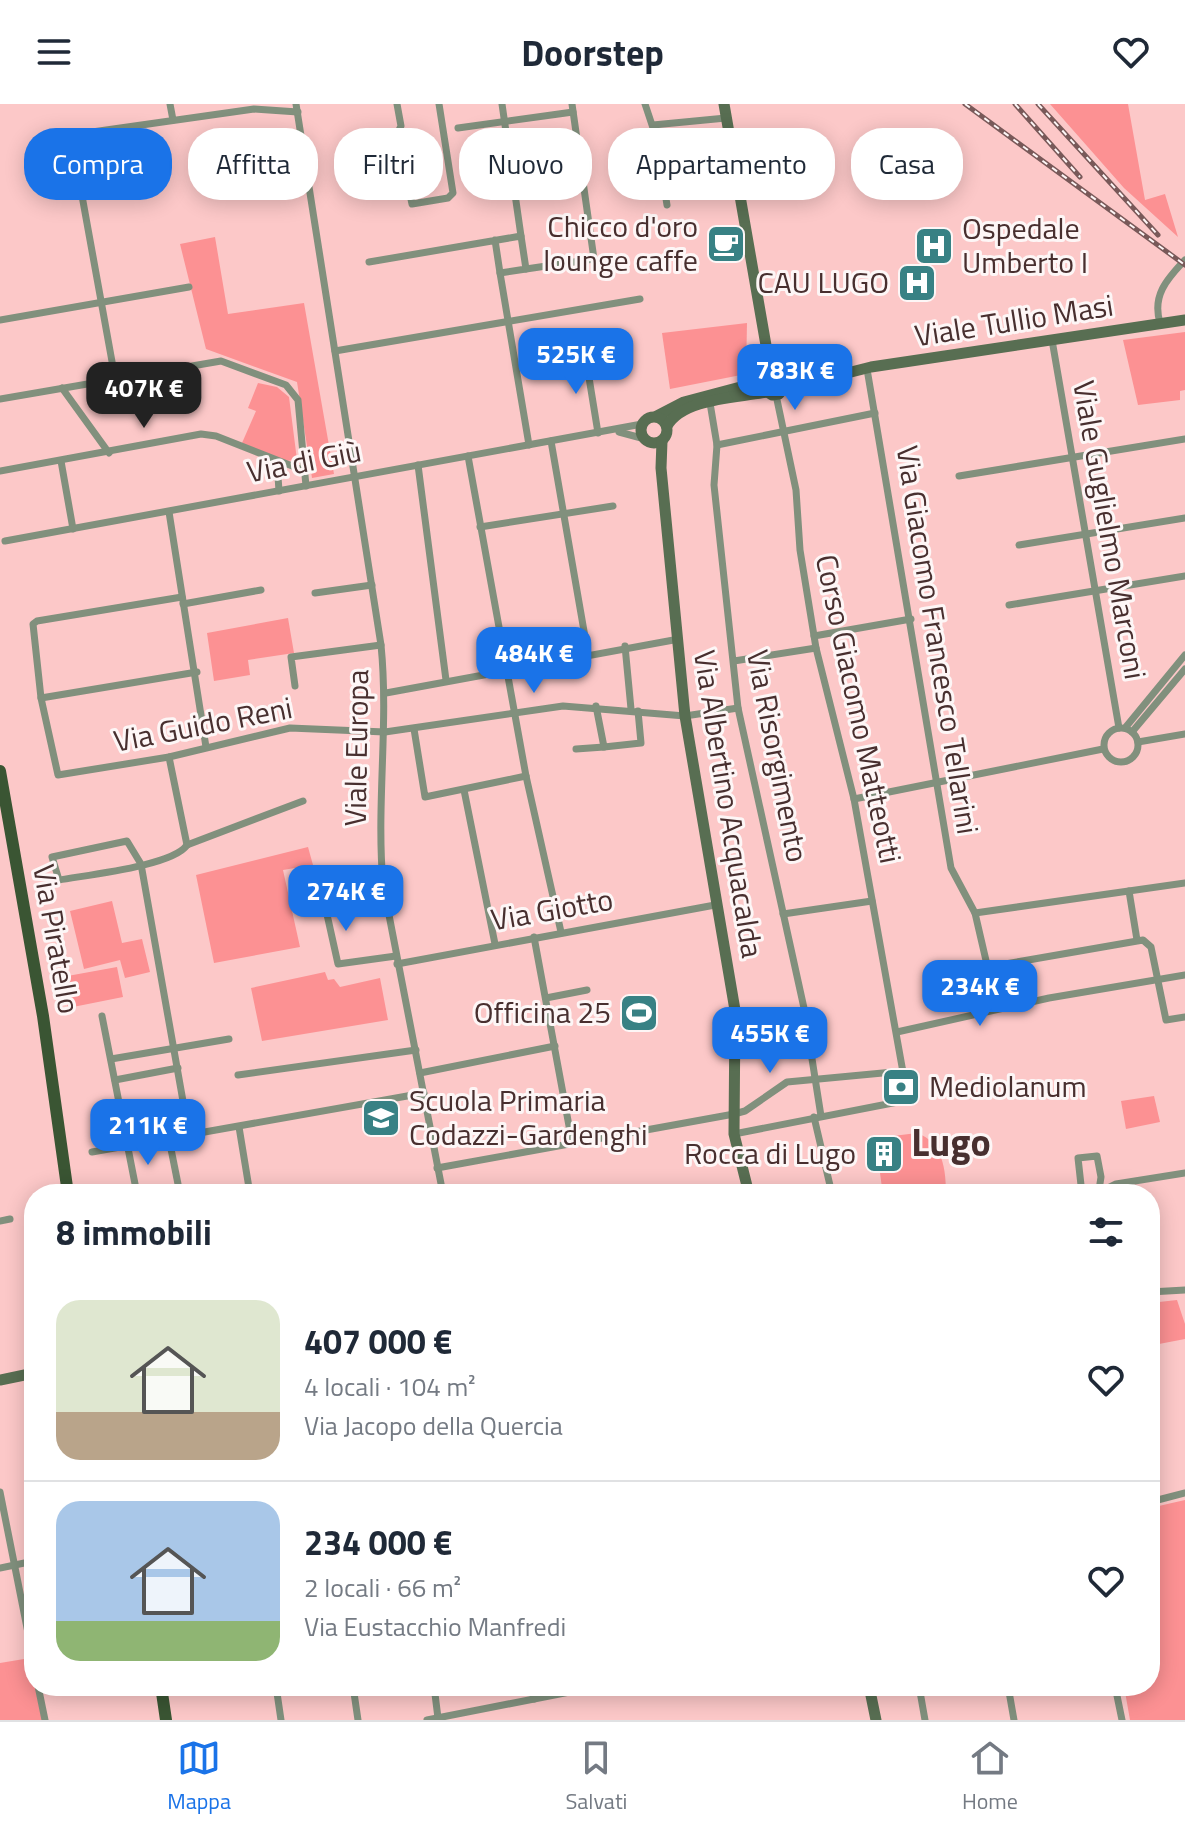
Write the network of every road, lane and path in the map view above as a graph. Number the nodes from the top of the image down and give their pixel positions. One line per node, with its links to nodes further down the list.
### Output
1 (170, 104): 12 (street)
2 (270, 104): 10 (street)
3 (397, 104): 4 (street)
4 (439, 104)
5 (502, 104): 13 (street)
6 (645, 104): 14 (street)
7 (724, 104): 11 (main road)
8 (297, 108): 10 (street); 35 (street, Viale Europa)
9 (573, 108): 13 (street); 17 (street)
10 (254, 109): 12 (street)
11 (726, 118): 14 (street); 39 (main road)
12 (173, 120): 29 (street)
13 (504, 123): 15 (street); 16 (street)
14 (653, 125): 20 (street)
15 (458, 128)
16 (505, 128)
17 (576, 128)
18 (516, 200): 21 (street)
19 (585, 200): 25 (street)
20 (667, 205)
21 (521, 236): 22 (street); 25 (street)
22 (495, 240): 24 (street); 26 (street)
23 (1185, 260): 33 (street)
24 (369, 262)
25 (526, 269): 26 (street)
26 (500, 273): 32 (street)
27 (189, 287): 29 (street)
28 (640, 299): 32 (street)
29 (101, 302): 30 (street); 38 (street)
30 (0, 320)
31 (1185, 320): 33 (main road, Viale Tullio Masi)
32 (507, 322): 35 (street); 53 (street)
33 (1160, 323): 34 (main road, Viale Tullio Masi)
34 (1052, 340): 37 (main road, Viale Tullio Masi); 57 (street, Viale Guglielmo Marconi)
35 (335, 351): 63 (street, Viale Europa)
36 (585, 353): 48 (street)
37 (867, 369): 39 (main road, Viale Tullio Masi); 43 (street, Via Giacomo Francesco Tellarini)
38 (115, 378): 40 (street); 62 (street)
39 (774, 383): 42 (main road, Viale Tullio Masi); 44 (main road, Viale Tullio Masi); 49 (street, Corso Giacomo Matteotti)
40 (62, 388): 41 (street); 55 (street)
41 (0, 399)
42 (710, 403): 46 (main road, Viale Tullio Masi); 54 (street, Via Risorgimento)
43 (875, 413): 49 (street); 83 (street, Via Giacomo Francesco Tellarini)
44 (657, 416): 45 (main road, Viale Tullio Masi); 46 (main road)
45 (642, 424): 47 (street, Via di Giù); 51 (main road)
46 (667, 426): 51 (main road)
47 (612, 431): 48 (street, Via di Giù); 51 (street, Via di Giù)
48 (598, 433): 52 (street, Via di Giù)
49 (783, 434): 54 (street); 84 (street, Corso Giacomo Matteotti)
50 (1185, 439): 57 (street)
51 (652, 440): 85 (main road, Via Albertino Acquacalda)
52 (551, 441): 53 (street, Via di Giù); 69 (street)
53 (529, 445): 56 (street, Via di Giù)
54 (717, 445): 91 (street, Via Risorgimento)
55 (109, 453): 58 (street); 59 (street)
56 (468, 456): 60 (street, Via di Giù); 71 (street)
57 (1073, 457): 64 (street); 73 (street, Viale Guglielmo Marconi)
58 (61, 461): 61 (street); 72 (street)
59 (277, 462): 62 (street); 66 (street)
60 (418, 465): 63 (street, Via di Giù); 95 (street)
61 (0, 471)
62 (305, 471): 65 (street)
63 (355, 476): 65 (street, Via di Giù); 77 (street, Viale Europa)
64 (959, 476)
65 (306, 486): 66 (street, Via di Giù)
66 (279, 491): 68 (street, Via di Giù)
67 (613, 506): 69 (street)
68 (169, 512): 72 (street, Via di Giù); 81 (street)
69 (564, 514): 71 (street); 89 (street)
70 (1185, 518): 73 (street)
71 (480, 527): 93 (street)
72 (73, 529): 74 (street, Via di Giù)
73 (1086, 534): 75 (street); 79 (street, Viale Guglielmo Marconi)
74 (2, 542)
75 (1019, 545)
76 (1185, 576): 79 (street)
77 (372, 585): 80 (street); 86 (street, Viale Europa)
78 (261, 590): 81 (street)
79 (1095, 591): 82 (street); 105 (street, Viale Guglielmo Marconi)
80 (315, 593)
81 (183, 600): 94 (street); 98 (street)
82 (1009, 605)
83 (911, 619): 84 (street); 116 (street, Via Giacomo Francesco Tellarini)
84 (814, 636): 88 (street, Corso Giacomo Matteotti)
85 (679, 639): 87 (street); 103 (main road, Via Albertino Acquacalda)
86 (381, 645): 96 (street); 97 (street, Viale Europa)
87 (625, 646): 89 (street); 101 (street)
88 (816, 648): 91 (street); 118 (street, Corso Giacomo Matteotti)
89 (588, 654): 93 (street)
90 (1185, 655): 105 (street)
91 (734, 661): 100 (street, Via Risorgimento)
92 (1185, 669): 105 (street)
93 (506, 670): 95 (street); 102 (street)
94 (197, 672): 98 (street); 109 (street)
95 (446, 680): 97 (street)
96 (295, 686)
97 (386, 693): 106 (street, Viale Europa)
98 (41, 698): 113 (street, Via Guido Reni)
99 (596, 706): 101 (street, Via Guido Reni); 102 (street, Via Guido Reni); 110 (street)
100 (738, 708): 103 (street, Via Guido Reni); 129 (street, Via Risorgimento)
101 (634, 710): 103 (street, Via Guido Reni); 110 (street)
102 (514, 713): 104 (street, Via Guido Reni); 114 (street)
103 (685, 716): 127 (main road, Via Albertino Acquacalda)
104 (414, 729): 106 (street, Via Guido Reni); 117 (street)
105 (1126, 729): 108 (street); 112 (street)
106 (385, 732): 109 (street, Via Guido Reni); 134 (street, Viale Europa)
107 (1185, 734): 108 (street)
108 (1138, 742): 112 (street)
109 (206, 747): 113 (street, Via Guido Reni)
110 (604, 747): 111 (street)
111 (576, 749)
112 (1103, 749): 116 (street)
113 (169, 757): 121 (street)
114 (526, 776): 117 (street); 130 (street)
115 (1, 780): 120 (main road, Via Piratello)
116 (934, 782): 118 (street); 128 (street, Via Giacomo Francesco Tellarini)
117 (464, 790): 133 (street)
118 (854, 799): 126 (street, Corso Giacomo Matteotti)
119 (303, 801): 121 (street)
120 (5, 819): 157 (main road, Via Piratello)
121 (187, 845): 122 (street)
122 (141, 864): 122 (street); 146 (street)
123 (318, 874): 134 (street, Via Giotto)
124 (1185, 883): 125 (street)
125 (1129, 891): 128 (street); 132 (street)
126 (872, 901): 129 (street); 143 (street, Corso Giacomo Matteotti)
127 (715, 905): 130 (street, Via Giotto); 156 (main road, Via Albertino Acquacalda)
128 (975, 913): 135 (street, Via Giacomo Francesco Tellarini)
129 (783, 914): 154 (street, Via Risorgimento)
130 (561, 932): 131 (street, Via Giotto)
131 (534, 937): 133 (street, Via Giotto); 139 (street)
132 (1137, 940): 135 (street); 137 (street)
133 (495, 944): 134 (street, Via Giotto)
134 (397, 960): 147 (street, Viale Europa)
135 (988, 967): 140 (street, Via Giacomo Francesco Tellarini)
136 (1185, 975): 137 (street)
137 (1158, 981): 140 (street); 142 (street)
138 (587, 990): 139 (street)
139 (546, 998): 145 (street)
140 (997, 1008): 143 (street)
141 (102, 1016): 148 (street)
142 (1185, 1017)
143 (897, 1032): 150 (street, Corso Giacomo Matteotti)
144 (229, 1039): 146 (street)
145 (555, 1046): 151 (street); 163 (street)
146 (174, 1047): 148 (street); 149 (street)
147 (416, 1050): 151 (street, Viale Europa); 152 (street)
148 (111, 1059): 153 (street)
149 (178, 1068): 153 (street); 161 (street)
150 (904, 1071): 154 (street); 158 (street)
151 (420, 1073): 155 (street, Viale Europa)
152 (238, 1075)
153 (115, 1080): 164 (street)
154 (815, 1082): 156 (street); 158 (street, Via Risorgimento)
155 (424, 1093): 159 (street); 166 (street, Viale Europa)
156 (734, 1114): 160 (main road, Via Albertino Acquacalda); 163 (street)
157 (59, 1116): 168 (main road, Via Piratello); 169 (main road, Via Piratello)
158 (818, 1116): 160 (street); 175 (street, Via Risorgimento)
159 (239, 1127): 161 (street); 172 (street)
160 (734, 1134): 174 (main road, Via Albertino Acquacalda)
161 (189, 1135): 162 (street)
162 (169, 1139): 164 (street); 171 (street)
163 (572, 1142): 166 (street)
164 (129, 1146): 165 (street); 170 (street)
165 (92, 1152)
166 (437, 1168): 173 (street, Viale Europa)
167 (1185, 1173): 178 (street)
168 (67, 1184)
169 (74, 1184)
170 (135, 1184)
171 (178, 1184)
172 (249, 1184)
173 (441, 1184)
174 (746, 1184)
175 (830, 1184)
176 (1082, 1184): 177 (street)
177 (1101, 1184)
178 (1116, 1184)
179 (10, 1219): 180 (street)
180 (0, 1221)
181 (1185, 1290): 182 (street)
182 (1160, 1291)
183 (24, 1376): 184 (main road)
184 (0, 1380)
185 (0, 1492): 189 (street)
186 (1185, 1493): 187 (street)
187 (1160, 1499)
188 (24, 1563): 189 (street)
189 (14, 1565): 190 (street); 191 (street)
190 (0, 1568)
191 (24, 1614)
192 (40, 1696): 206 (street)
193 (156, 1696): 207 (main road)
194 (162, 1696): 208 (main road)
195 (277, 1696): 209 (street)
196 (354, 1696): 210 (street)
197 (435, 1696): 205 (street)
198 (533, 1696): 204 (street)
199 (549, 1696): 204 (street)
200 (872, 1696): 212 (main road)
201 (921, 1696): 213 (street)
202 (1010, 1696): 214 (street)
203 (1117, 1696): 215 (street)
204 (534, 1699): 205 (street)
205 (438, 1718): 211 (street)
206 (45, 1720)
207 (159, 1720)
208 (166, 1720)
209 (281, 1720)
210 (358, 1720)
211 (427, 1720)
212 (876, 1720)
213 (925, 1720)
214 (1014, 1720)
215 (1122, 1720)

